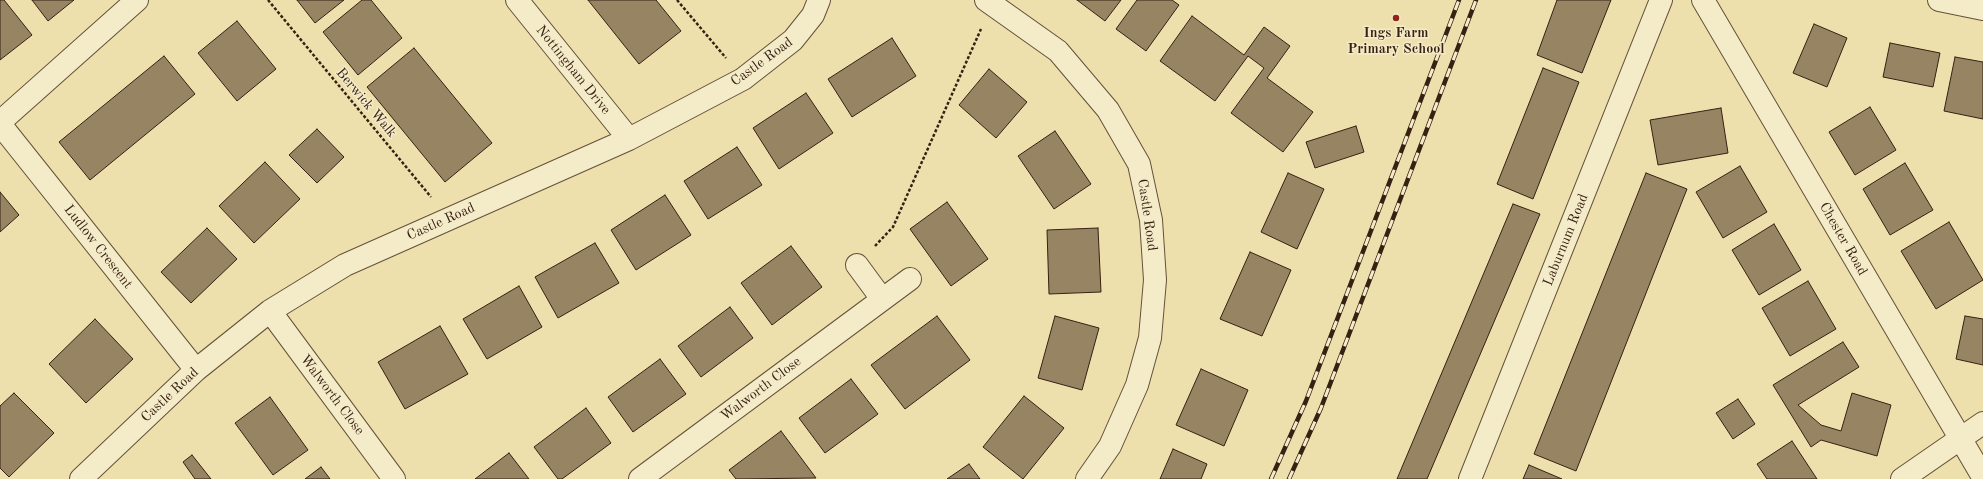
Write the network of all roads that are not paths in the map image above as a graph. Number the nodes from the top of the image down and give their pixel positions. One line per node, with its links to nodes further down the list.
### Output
1 (137, 0): 9 (street, Ludlow Crescent)
2 (517, 0): 10 (street, Nottingham Drive)
3 (819, 0): 10 (street, Castle Road)
4 (1661, 0): 23 (street, Laburnum Road)
5 (1703, 0): 17 (street, Chester Road)
6 (1939, 0): 8 (street)
7 (989, 2): 22 (street, Castle Road)
8 (1983, 9)
9 (0, 123): 15 (street, Ludlow Crescent)
10 (629, 139): 14 (street, Castle Road)
11 (857, 265): 13 (street)
12 (910, 279): 13 (street, Walworth Close)
13 (882, 299): 21 (street, Walworth Close)
14 (270, 311): 15 (street, Castle Road); 20 (street, Walworth Close)
15 (196, 370): 19 (street, Castle Road)
16 (1983, 423): 17 (street)
17 (1960, 439): 18 (street, Chester Road); 24 (street)
18 (1983, 477)
19 (81, 479)
20 (394, 479)
21 (640, 479)
22 (1087, 479)
23 (1470, 479)
24 (1902, 479)

